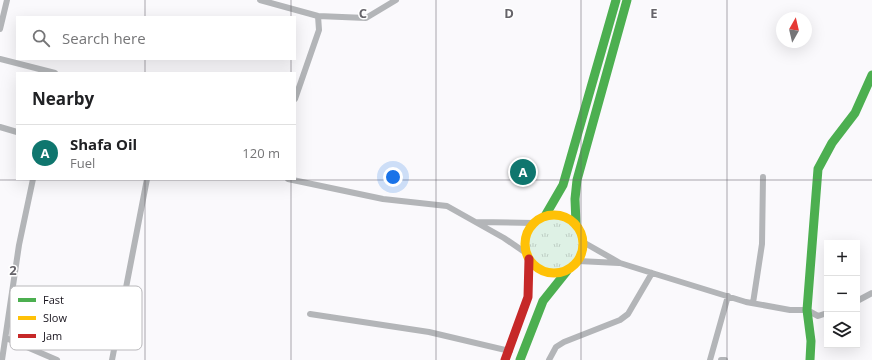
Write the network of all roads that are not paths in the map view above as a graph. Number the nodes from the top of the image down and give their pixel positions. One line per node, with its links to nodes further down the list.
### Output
1 (7, 0): 7 (street)
2 (260, 0): 6 (street)
3 (396, 0): 6 (street)
4 (616, 0): 18 (main road)
5 (627, 0): 21 (main road)
6 (318, 16): 11 (street)
7 (0, 29)
8 (0, 59): 9 (street)
9 (50, 72)
10 (872, 75): 35 (main road)
11 (296, 96)
12 (0, 127): 13 (street)
13 (16, 132)
14 (763, 177): 33 (street)
15 (33, 180): 28 (street)
16 (147, 180): 29 (street)
17 (293, 180): 19 (street)
18 (545, 216): 20 (main road); 21 (main road)
19 (475, 222): 20 (street); 23 (street)
20 (534, 223): 23 (main road)
21 (576, 224): 22 (main road)
22 (583, 242): 24 (main road); 25 (street)
23 (527, 256): 26 (main road); 42 (main road)
24 (578, 261): 25 (street); 26 (main road)
25 (620, 263): 27 (street)
26 (569, 270): 48 (main road)
27 (652, 273): 31 (street); 49 (street)
28 (13, 286)
29 (126, 286)
30 (872, 293): 32 (street)
31 (728, 296): 33 (street); 50 (street)
32 (860, 299)
33 (753, 303): 35 (street)
34 (10, 309): 38 (street)
35 (807, 310): 37 (street); 43 (main road)
36 (310, 314): 42 (street)
37 (824, 314)
38 (6, 338): 39 (street); 44 (street)
39 (10, 340)
40 (34, 350): 45 (street)
41 (114, 350): 46 (street)
42 (510, 351): 47 (main road)
43 (812, 358)
44 (2, 360)
45 (57, 360)
46 (112, 360)
47 (505, 360)
48 (520, 360)
49 (549, 360)
50 (710, 360)
51 (721, 360): 52 (street)
52 (725, 360)

